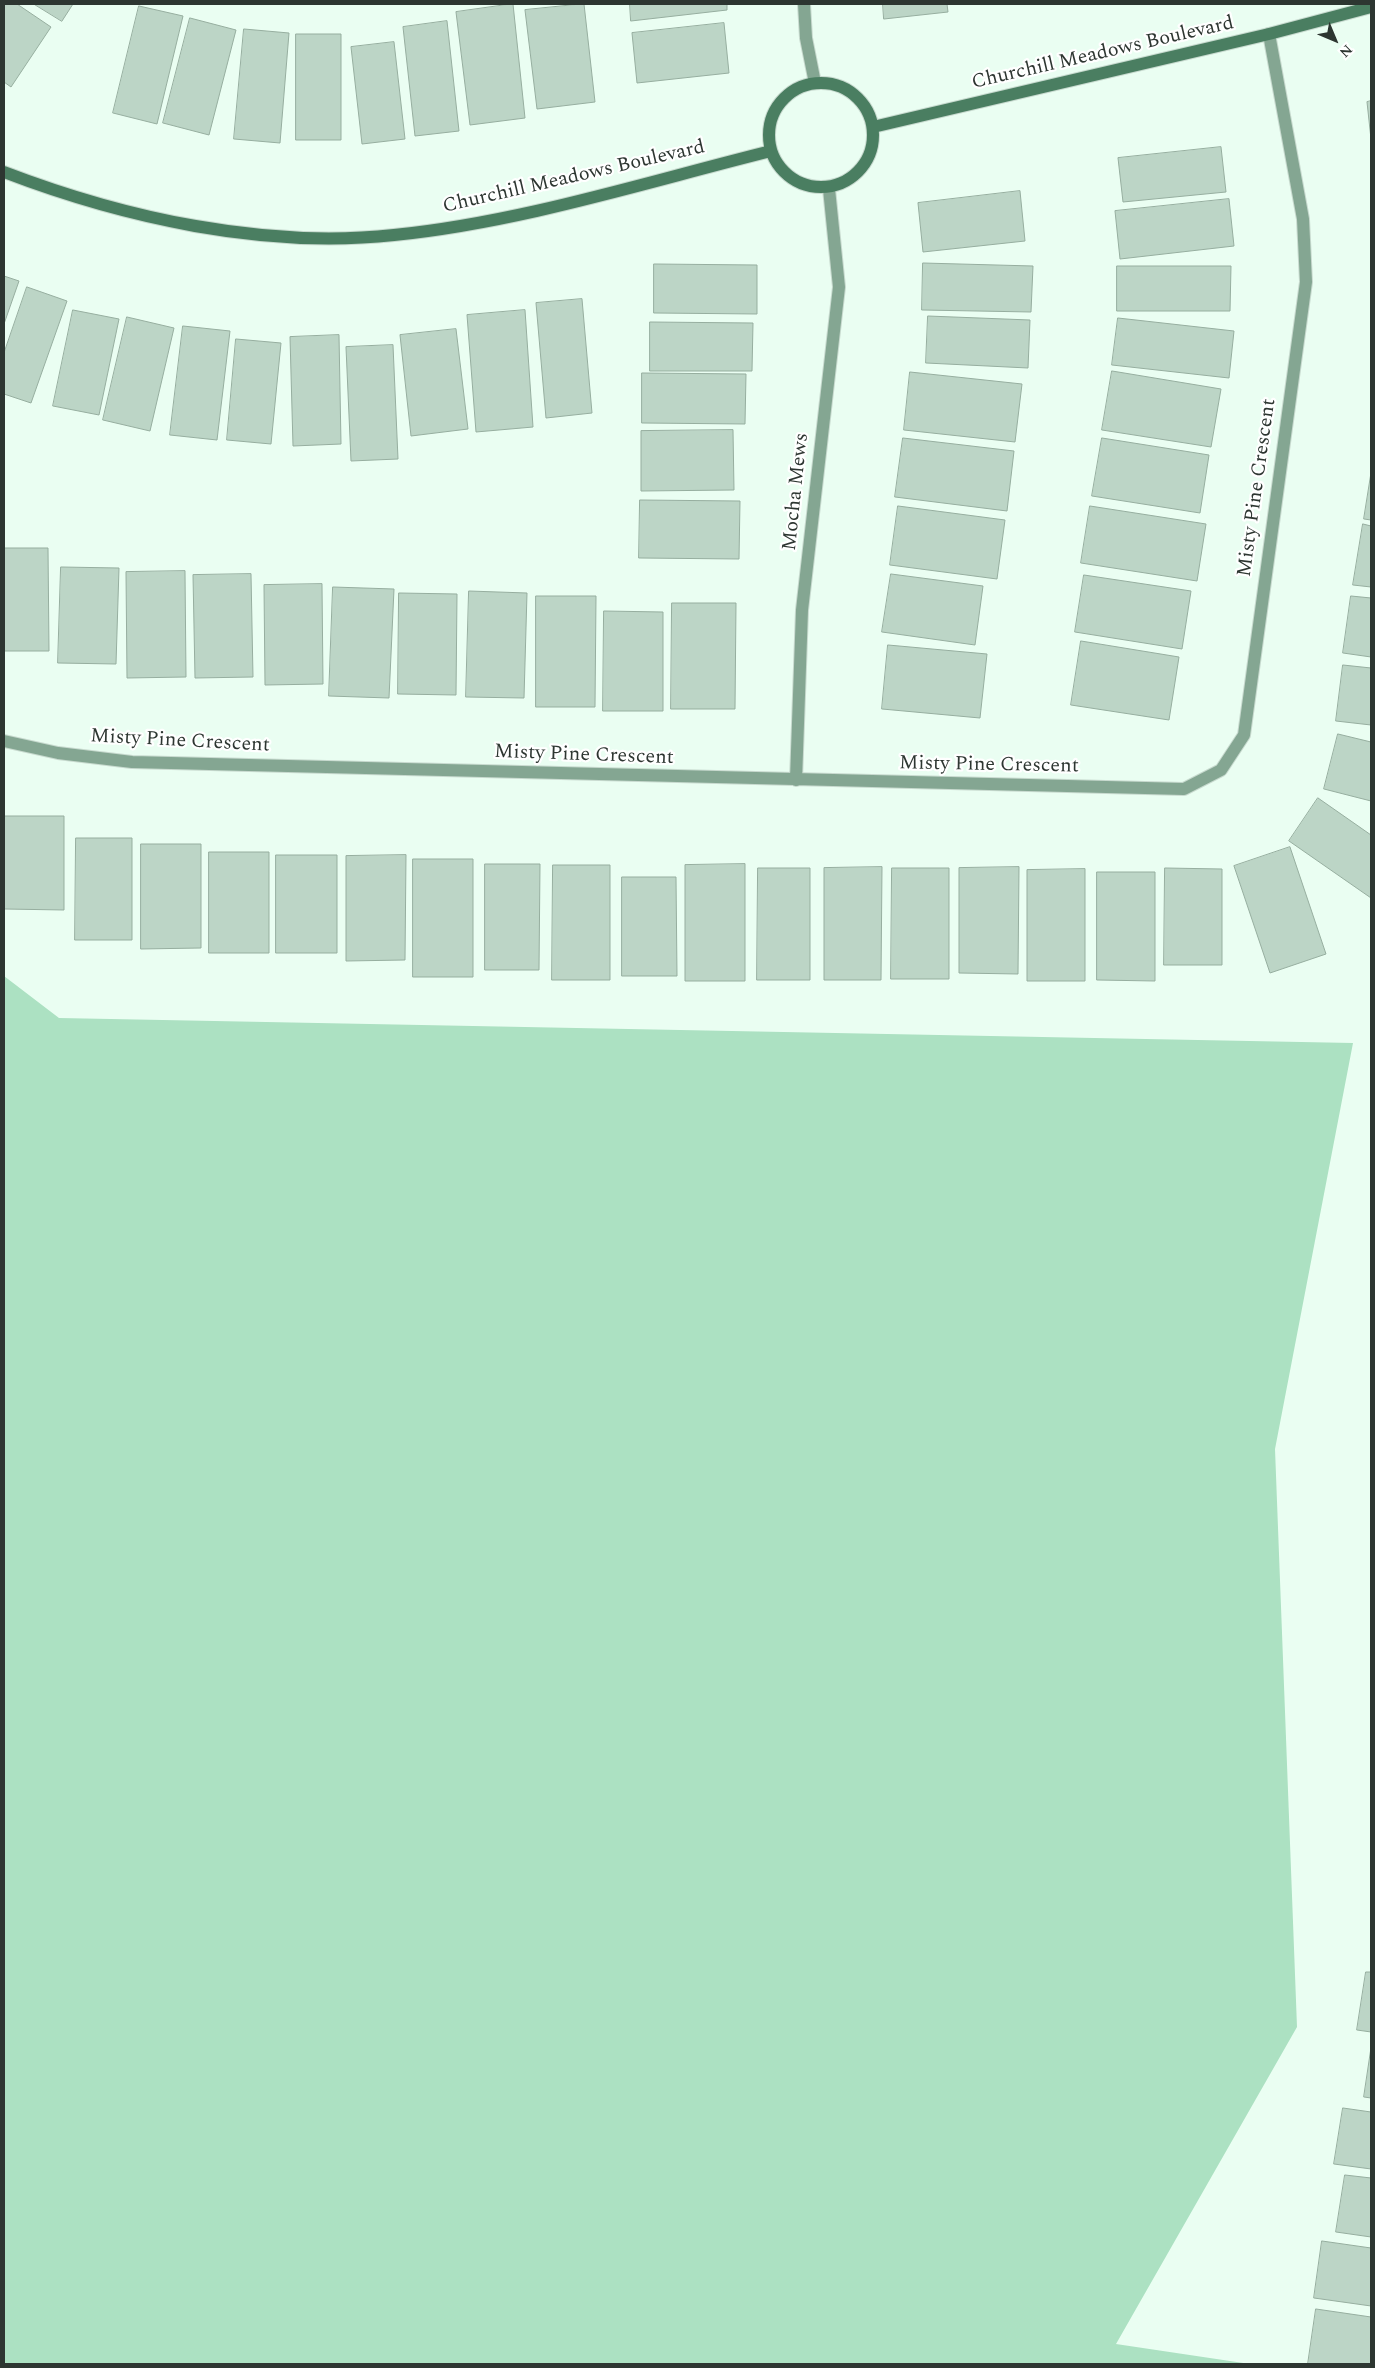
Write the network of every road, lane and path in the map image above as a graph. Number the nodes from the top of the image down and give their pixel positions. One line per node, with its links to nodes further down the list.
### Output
1 (804, 4): 4 (street)
2 (1371, 7): 3 (street, Churchill Meadows Boulevard)
3 (1269, 34): 5 (street, Churchill Meadows Boulevard); 10 (street, Misty Pine Crescent)
4 (815, 83): 5 (street); 6 (street)
5 (872, 127): 8 (street)
6 (771, 151): 7 (street, Churchill Meadows Boulevard); 8 (street)
7 (4, 172)
8 (829, 189): 10 (street, Mocha Mews)
9 (4, 740): 10 (street, Misty Pine Crescent)
10 (796, 780)

